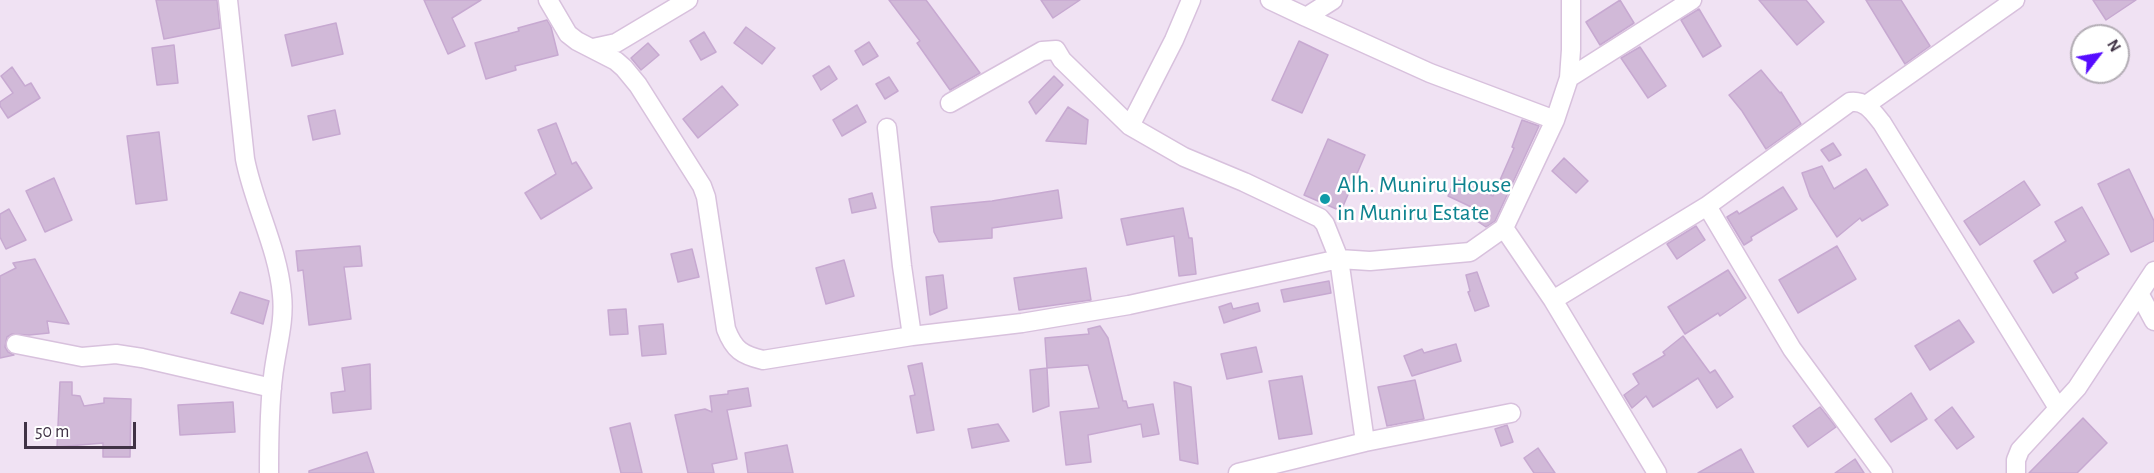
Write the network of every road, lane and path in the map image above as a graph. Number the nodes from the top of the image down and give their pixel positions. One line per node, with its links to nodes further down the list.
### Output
1 (228, 0): 27 (street)
2 (548, 0): 11 (street)
3 (688, 0): 11 (street)
4 (1191, 0): 16 (street)
5 (1270, 0): 10 (street)
6 (1333, 0): 10 (street)
7 (1570, 0): 12 (street)
8 (1692, 0): 12 (street)
9 (2015, 0): 14 (street)
10 (1306, 16): 15 (street)
11 (616, 52): 25 (street)
12 (1569, 78): 15 (street)
13 (950, 103): 16 (street)
14 (1866, 105): 18 (street); 28 (street)
15 (1555, 120): 19 (street)
16 (1130, 126): 20 (street)
17 (887, 128): 25 (street)
18 (1707, 206): 23 (street); 34 (street)
19 (1504, 228): 20 (street); 23 (street)
20 (1339, 259): 25 (street); 30 (street)
21 (2154, 271): 22 (street)
22 (2140, 295): 24 (street); 28 (street)
23 (1553, 300): 33 (street)
24 (2154, 321)
25 (912, 336)
26 (16, 344): 27 (street)
27 (272, 388): 31 (street)
28 (2058, 408): 35 (street)
29 (1511, 413): 30 (street)
30 (1365, 442): 32 (street)
31 (269, 473)
32 (1238, 473)
33 (1657, 473)
34 (1882, 473)
35 (2016, 473)

